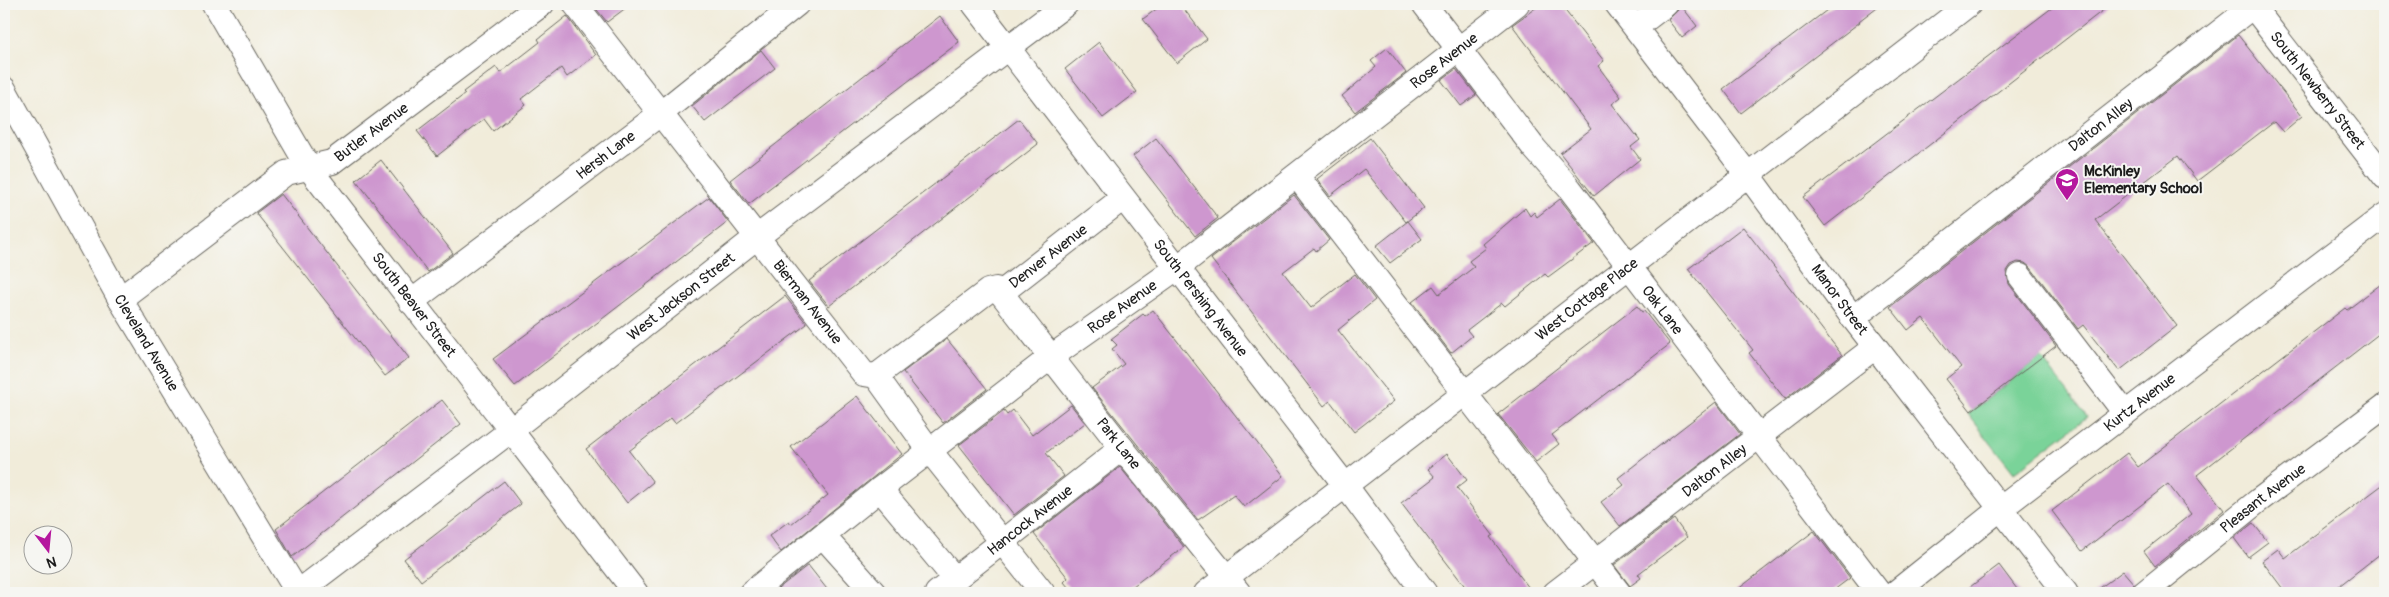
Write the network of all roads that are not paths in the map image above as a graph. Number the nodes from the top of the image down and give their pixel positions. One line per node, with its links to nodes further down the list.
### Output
1 (214, 4): 18 (street, South Beaver Street)
2 (542, 4): 18 (street, Butler Avenue)
3 (575, 4): 17 (street, Bierman Avenue)
4 (797, 4): 17 (street, Hersh Lane)
5 (974, 4): 14 (street, South Pershing Avenue)
6 (1066, 4): 14 (street, West Jackson Street)
7 (1424, 4): 15 (street, Oak Lane)
8 (1517, 4): 15 (street, Rose Avenue)
9 (1617, 4): 13 (street, Manor Street)
10 (1666, 4): 13 (street)
11 (1969, 4): 19 (street, West Cottage Place)
12 (2252, 5): 21 (street, South Newberry Street); 31 (street, Dalton Alley)
13 (1636, 27): 19 (street, Manor Street)
14 (1008, 48): 22 (street, South Pershing Avenue); 24 (street, West Jackson Street)
15 (1457, 50): 20 (street, Rose Avenue); 26 (street, Oak Lane)
16 (4, 89): 29 (street, Cleveland Avenue)
17 (660, 114): 24 (street, Bierman Avenue); 30 (street, Hersh Lane)
18 (309, 168): 29 (street, Butler Avenue); 30 (street, South Beaver Street)
19 (1748, 175): 26 (street, West Cottage Place); 31 (street, Manor Street)
20 (1297, 176): 25 (street, Rose Avenue); 35 (street)
21 (2385, 177)
22 (1123, 198): 25 (street, South Pershing Avenue); 28 (street, Denver Avenue)
23 (2385, 215): 37 (street, Kurtz Avenue)
24 (757, 237): 34 (street, Bierman Avenue); 38 (street, West Jackson Street)
25 (1177, 268): 33 (street, Rose Avenue); 42 (street, South Pershing Avenue)
26 (1629, 268): 35 (street, West Cottage Place); 39 (street, Oak Lane)
27 (2020, 276): 37 (street)
28 (1002, 292): 33 (street, Park Lane); 34 (street, Denver Avenue)
29 (120, 299): 50 (street, Cleveland Avenue)
30 (411, 302): 38 (street, South Beaver Street)
31 (1853, 318): 32 (street, Manor Street)
32 (1875, 347): 39 (street, Dalton Alley); 44 (street, Manor Street)
33 (1051, 357): 40 (street, Park Lane); 41 (street, Rose Avenue)
34 (876, 376): 41 (street, Bierman Avenue)
35 (1466, 394): 42 (street, West Cottage Place); 47 (street)
36 (2385, 406): 63 (street, Pleasant Avenue)
37 (2126, 413): 44 (street, Kurtz Avenue)
38 (510, 431): 50 (street, West Jackson Street); 51 (street, South Beaver Street)
39 (1760, 435): 47 (street, Dalton Alley); 60 (street, Oak Lane)
40 (1122, 448): 46 (street, Hancock Avenue); 49 (street, Park Lane)
41 (930, 451): 43 (street, Rose Avenue); 46 (street, Bierman Avenue)
42 (1345, 485): 49 (street, West Cottage Place); 57 (street, South Pershing Avenue)
43 (880, 489): 45 (street, Rose Avenue); 48 (street)
44 (2000, 509): 61 (street, Kurtz Avenue); 62 (street, Manor Street)
45 (823, 536): 52 (street, Rose Avenue); 53 (street)
46 (1002, 542): 48 (street, Hancock Avenue); 55 (street, Bierman Avenue)
47 (1595, 563): 58 (street, Dalton Alley); 59 (street)
48 (956, 578): 54 (street, Hancock Avenue)
49 (1233, 585): 56 (street, West Cottage Place)
50 (298, 593)
51 (636, 593)
52 (751, 593)
53 (874, 593)
54 (937, 593)
55 (1043, 593)
56 (1206, 593)
57 (1425, 593)
58 (1555, 593)
59 (1619, 593)
60 (1879, 593)
61 (1895, 593)
62 (2066, 593)
63 (2144, 593)

